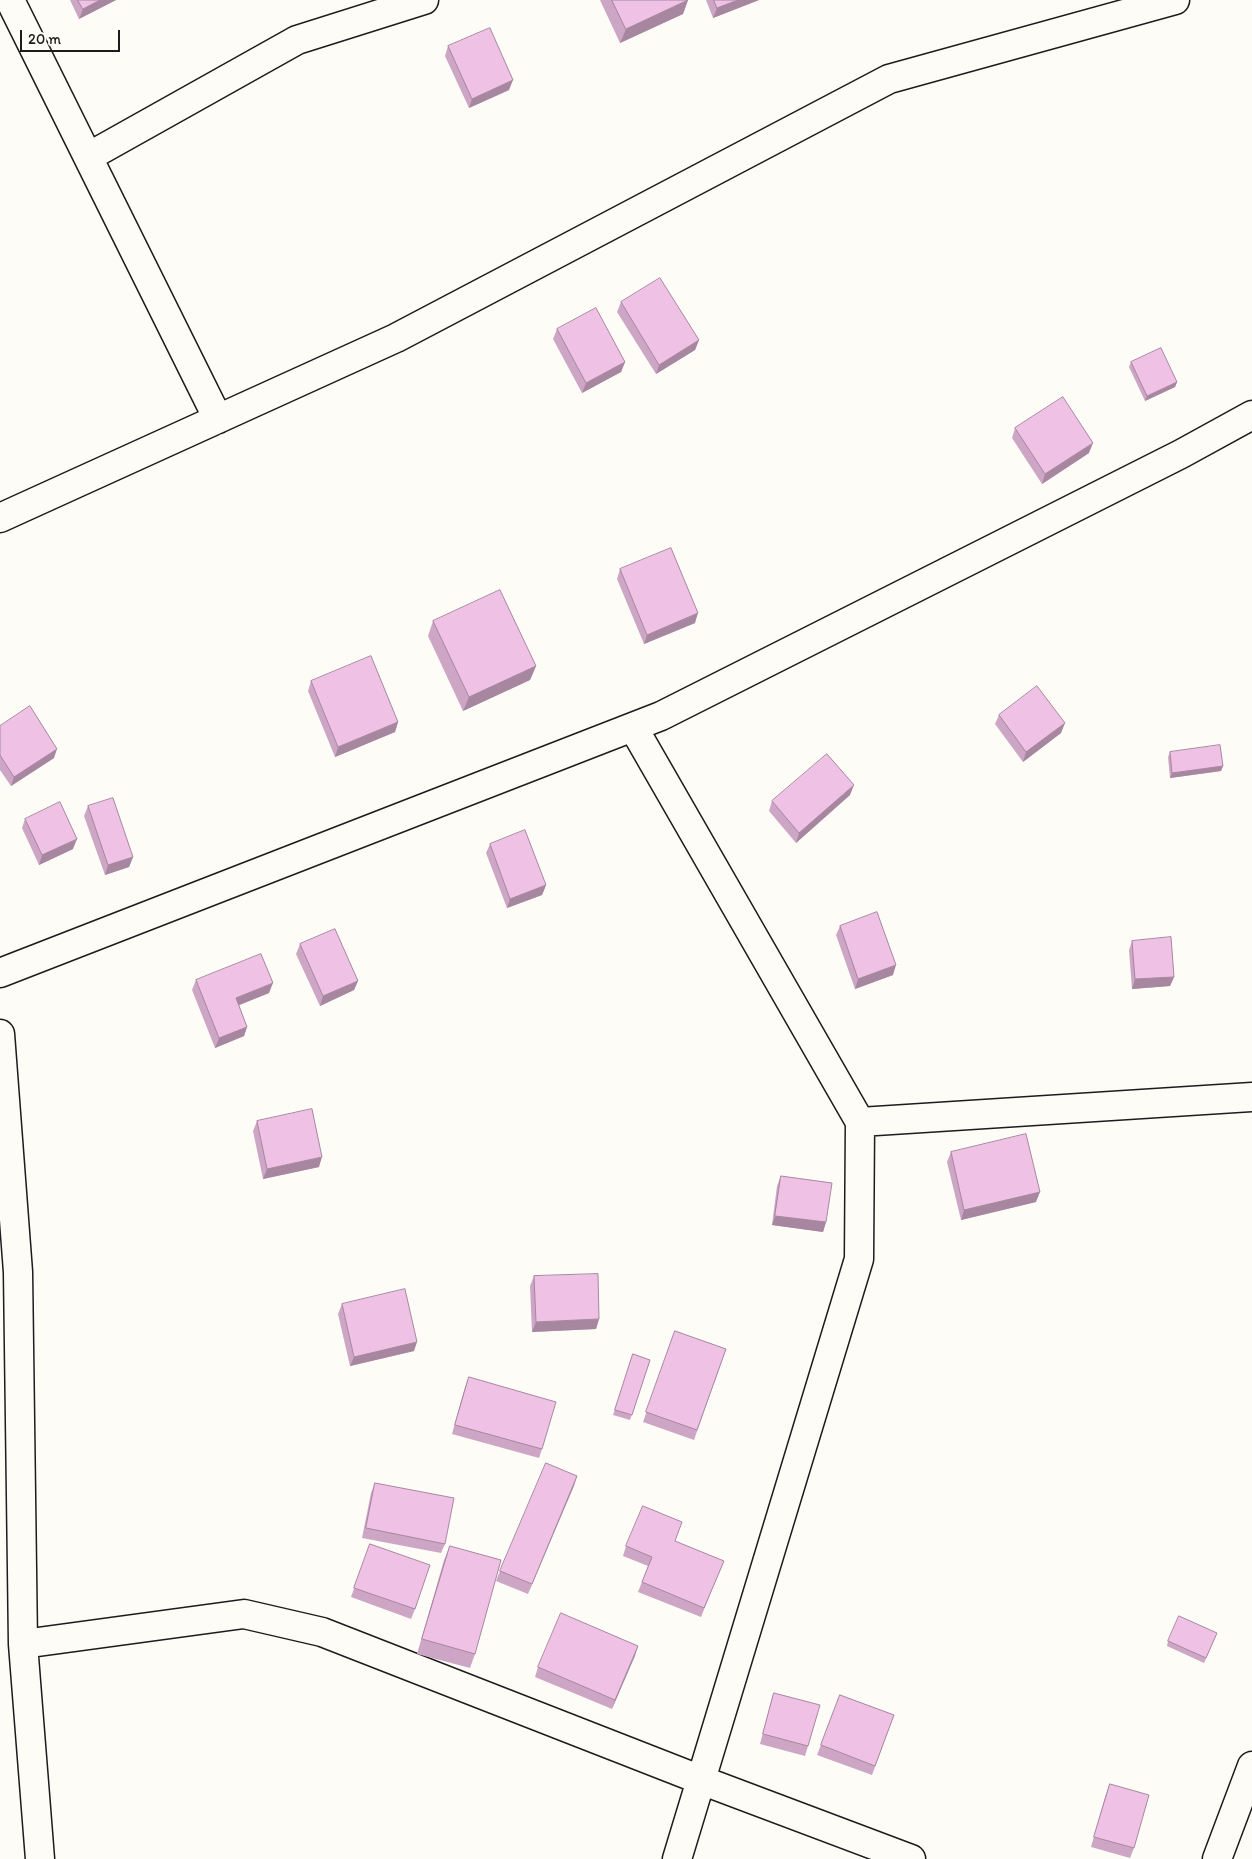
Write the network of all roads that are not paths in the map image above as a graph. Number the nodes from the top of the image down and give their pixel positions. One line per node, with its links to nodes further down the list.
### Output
1 (10, 0): 4 (street)
2 (424, 0): 4 (street)
3 (1175, 0): 6 (street)
4 (88, 157): 6 (street)
5 (1252, 415): 8 (street)
6 (218, 419): 7 (street)
7 (0, 518)
8 (634, 727): 9 (street); 12 (street)
9 (0, 973)
10 (0, 1034): 13 (street)
11 (1252, 1097): 12 (street)
12 (860, 1122): 15 (street)
13 (23, 1644): 15 (street); 16 (street)
14 (1252, 1766): 19 (street)
15 (701, 1780): 17 (street); 18 (street)
16 (40, 1859)
17 (677, 1859)
18 (910, 1859)
19 (1217, 1859)

